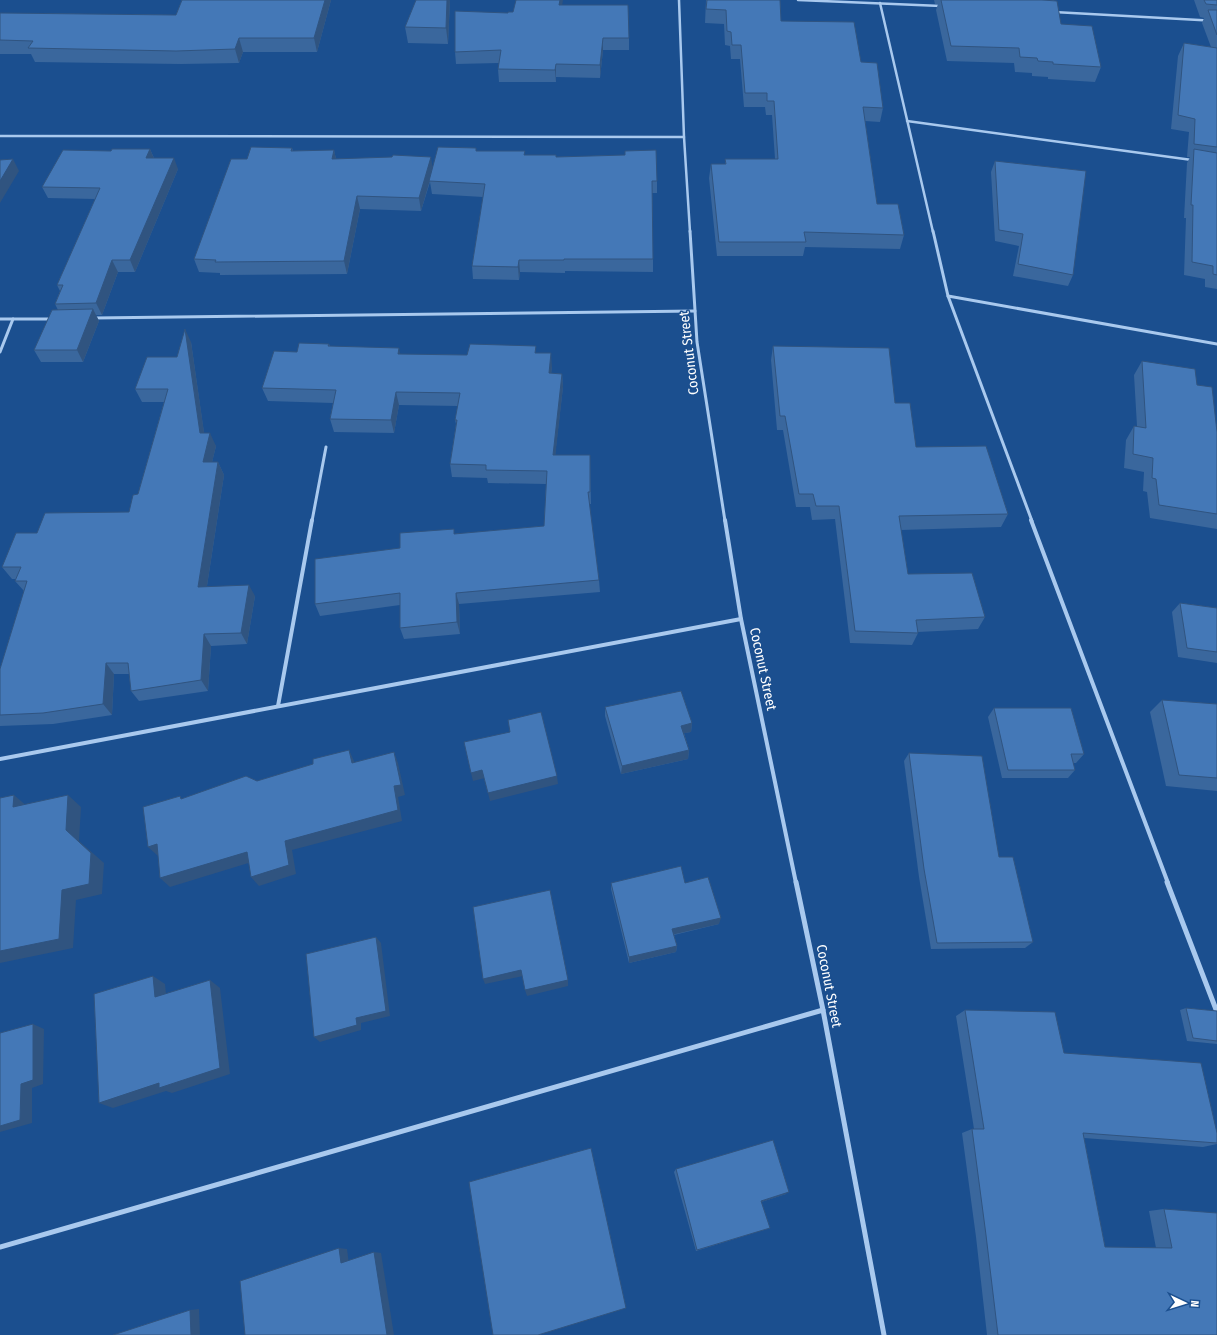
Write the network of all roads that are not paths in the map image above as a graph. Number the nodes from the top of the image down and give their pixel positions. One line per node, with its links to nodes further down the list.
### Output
1 (679, 0): 9 (street, Coconut Street)
2 (798, 0): 3 (street)
3 (880, 3): 4 (street); 7 (street)
4 (943, 7)
5 (1052, 12): 6 (street)
6 (1217, 21)
7 (907, 121): 10 (street); 11 (street)
8 (0, 136): 9 (street)
9 (684, 137): 12 (street, Coconut Street)
10 (1197, 161)
11 (948, 296): 17 (street); 24 (street)
12 (695, 311): 14 (street); 20 (street, Coconut Street)
13 (61, 318): 16 (street)
14 (93, 318)
15 (0, 319): 16 (street)
16 (13, 319): 18 (street)
17 (1217, 344)
18 (0, 352)
19 (326, 447): 21 (street)
20 (741, 619): 21 (street); 23 (street, Coconut Street)
21 (278, 706): 22 (street)
22 (0, 759)
23 (823, 1010): 25 (street); 26 (street, Coconut Street)
24 (1217, 1012)
25 (0, 1247)
26 (884, 1335)

